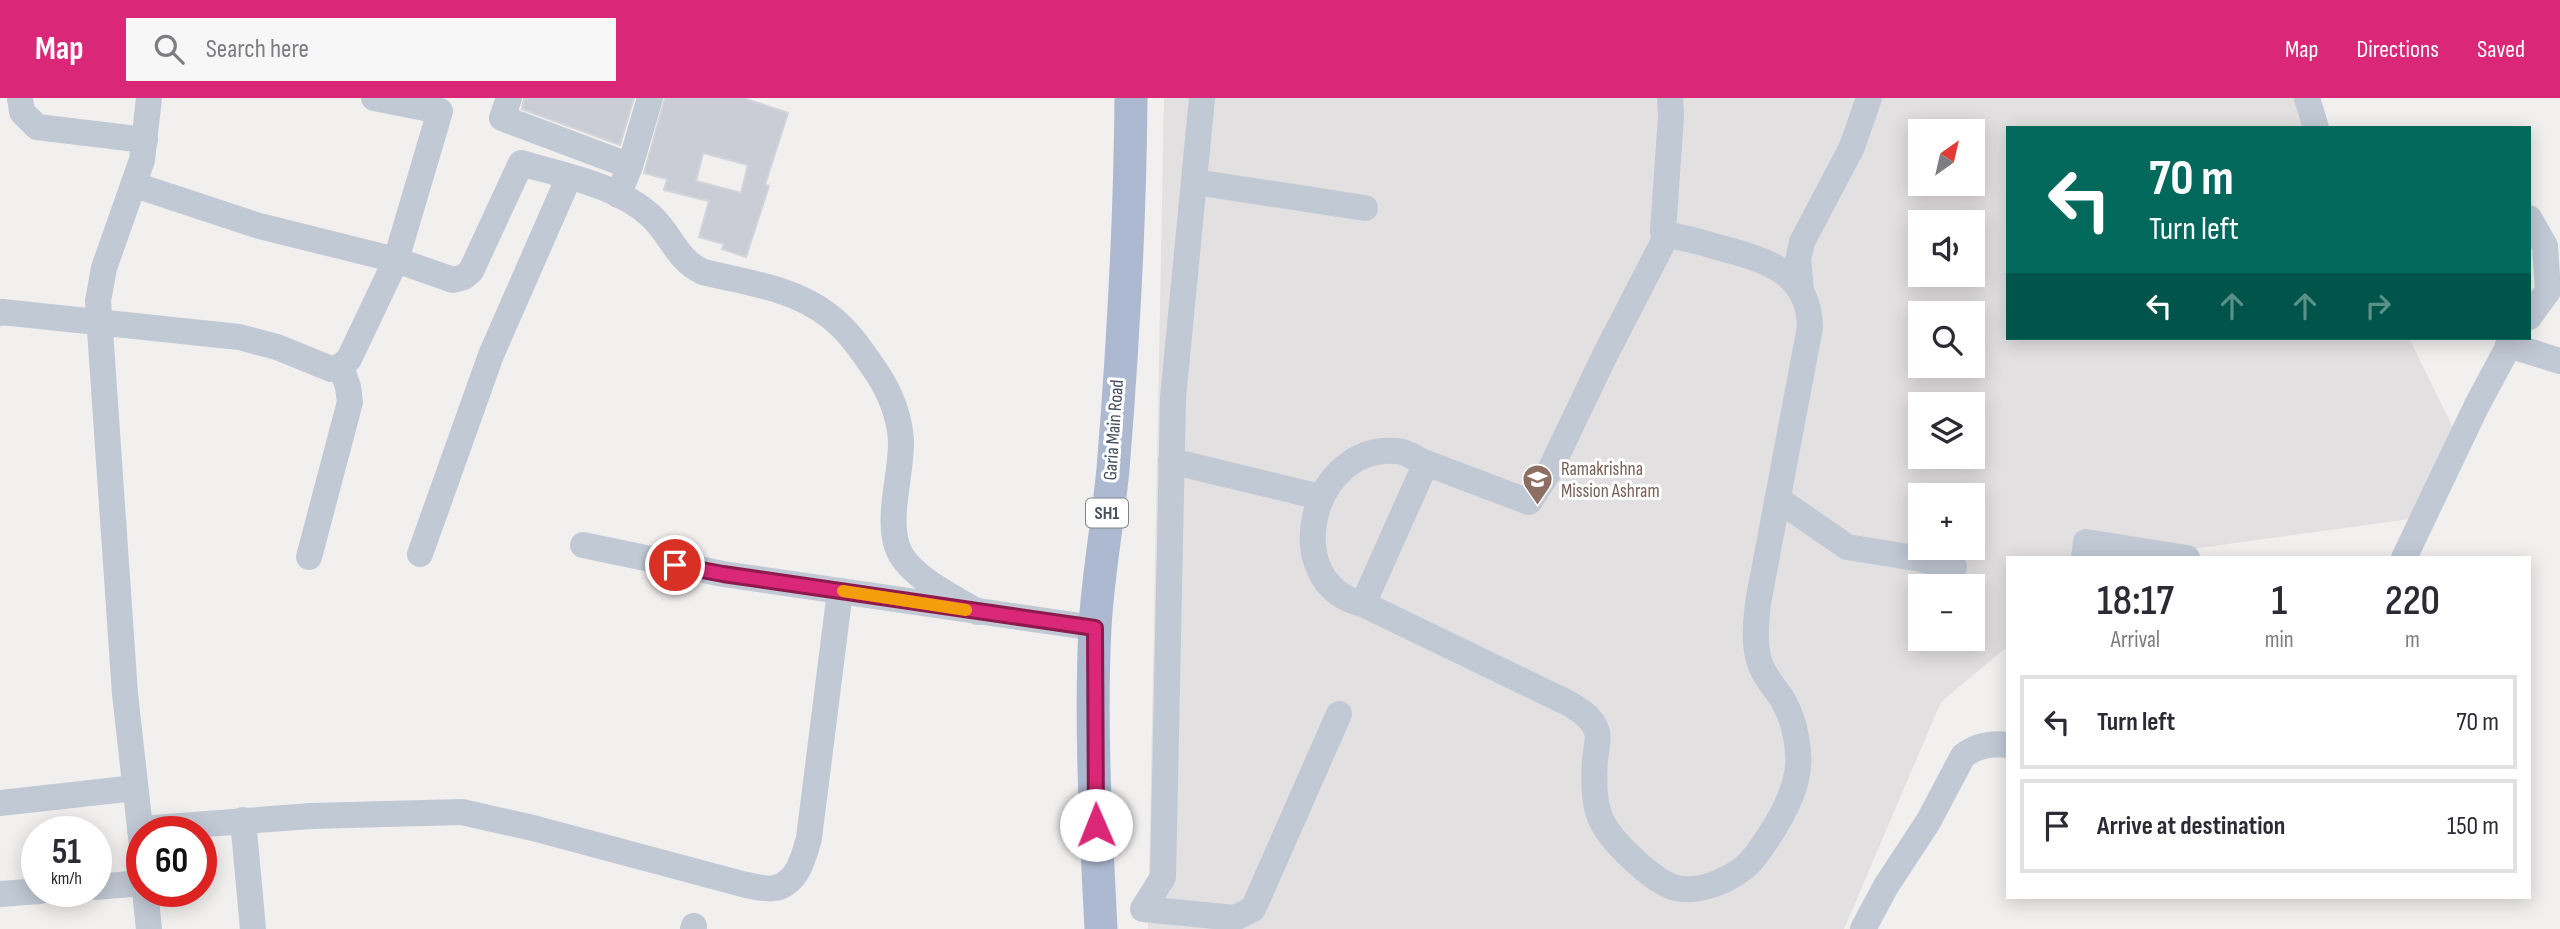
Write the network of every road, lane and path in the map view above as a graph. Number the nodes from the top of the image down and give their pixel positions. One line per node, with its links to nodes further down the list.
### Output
1 (20, 98): 14 (street)
2 (149, 98): 14 (street)
3 (374, 98): 23 (street)
4 (509, 98): 15 (street)
5 (650, 98): 15 (street)
6 (1132, 98): 45 (main road, Garia Main Road / SH1)
7 (1202, 98): 17 (street)
8 (1670, 98): 22 (street)
9 (1870, 98): 24 (street)
10 (2307, 98): 13 (street)
11 (2322, 98): 12 (street)
12 (2332, 98)
13 (2315, 126)
14 (145, 140): 18 (street)
15 (630, 166): 19 (street)
16 (569, 177): 19 (street); 23 (street); 36 (street)
17 (1195, 182): 20 (street); 31 (street)
18 (135, 185): 23 (street); 27 (street)
19 (618, 195): 44 (street)
20 (1365, 208)
21 (2531, 222): 26 (street)
22 (1667, 234): 24 (street); 32 (street)
23 (396, 260): 30 (street)
24 (1801, 289): 34 (street)
25 (0, 313): 27 (street)
26 (2531, 314)
27 (99, 323): 30 (street); 48 (street)
28 (2511, 341): 29 (street); 39 (street)
29 (2560, 361)
30 (341, 366): 40 (street)
31 (1171, 461): 33 (street); 46 (street)
32 (1426, 463): 33 (street); 43 (street)
33 (1320, 496): 43 (street)
34 (1779, 500): 41 (street); 43 (street)
35 (583, 545): 42 (street)
36 (420, 554)
37 (2084, 556): 38 (street)
38 (2174, 556)
39 (2405, 556)
40 (309, 557)
41 (1954, 568)
42 (840, 590): 44 (street); 51 (street)
43 (1363, 604)
44 (978, 612): 45 (street)
45 (1095, 628): 58 (main road, Garia Main Road / SH1)
46 (1339, 714)
47 (2006, 745): 59 (street)
48 (135, 788): 49 (street); 50 (street)
49 (0, 803)
50 (138, 816)
51 (243, 820): 52 (street); 57 (street)
52 (217, 825)
53 (21, 892): 54 (street)
54 (0, 894)
55 (147, 907): 56 (street)
56 (149, 929)
57 (253, 929)
58 (1101, 929)
59 (1863, 929)

